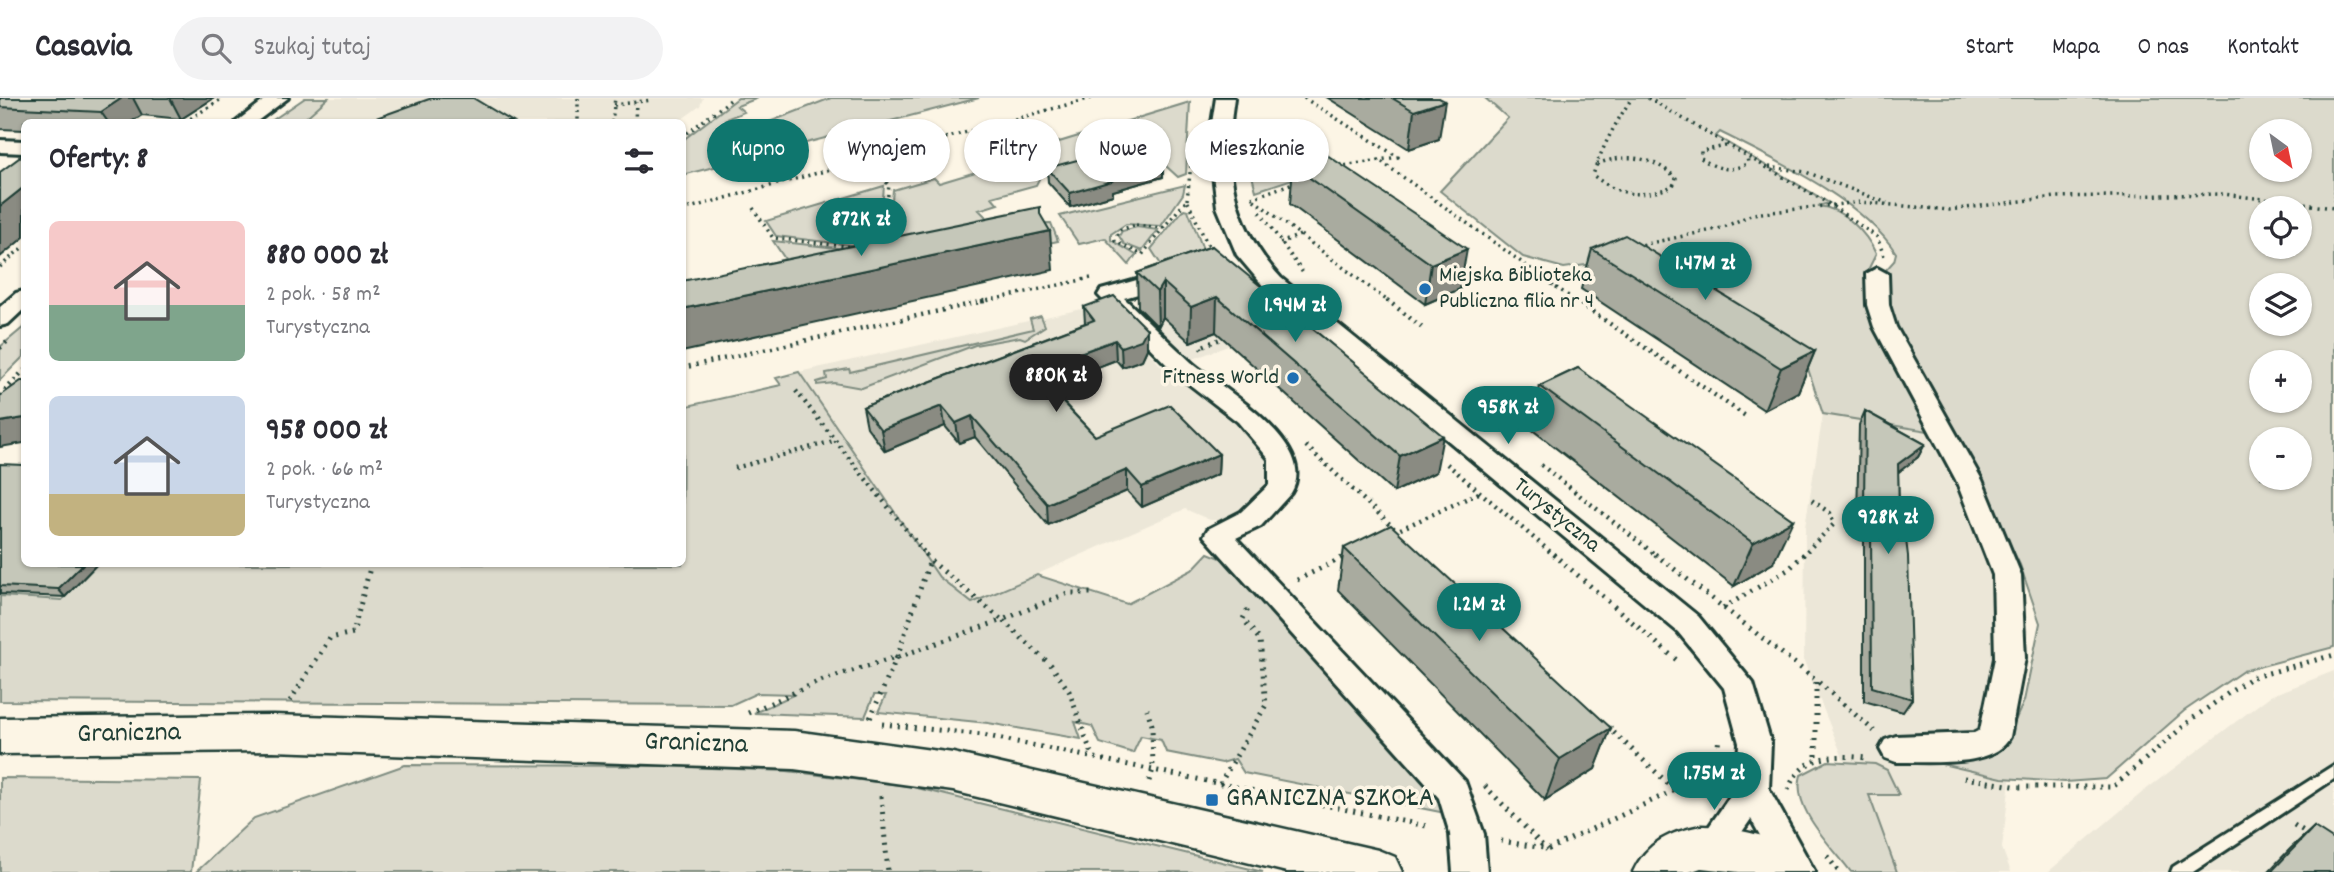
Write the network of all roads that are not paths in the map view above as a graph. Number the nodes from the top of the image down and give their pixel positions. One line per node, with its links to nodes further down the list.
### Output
1 (279, 98): 3 (street)
2 (1225, 98): 6 (street, Turystyczna)
3 (249, 119)
4 (0, 146): 5 (street)
5 (21, 147)
6 (1248, 255): 7 (street); 16 (street, Turystyczna)
7 (1217, 264)
8 (1193, 271): 12 (street)
9 (1877, 274): 14 (street)
10 (21, 301): 11 (street)
11 (0, 319)
12 (1218, 536): 19 (street)
13 (0, 736): 18 (street, Graniczna)
14 (1896, 750)
15 (2334, 771): 23 (lane)
16 (1753, 790): 17 (street); 22 (street)
17 (1712, 847): 20 (street); 21 (street)
18 (1378, 872)
19 (1470, 872)
20 (1657, 872)
21 (1787, 872)
22 (1798, 872)
23 (2179, 872)

